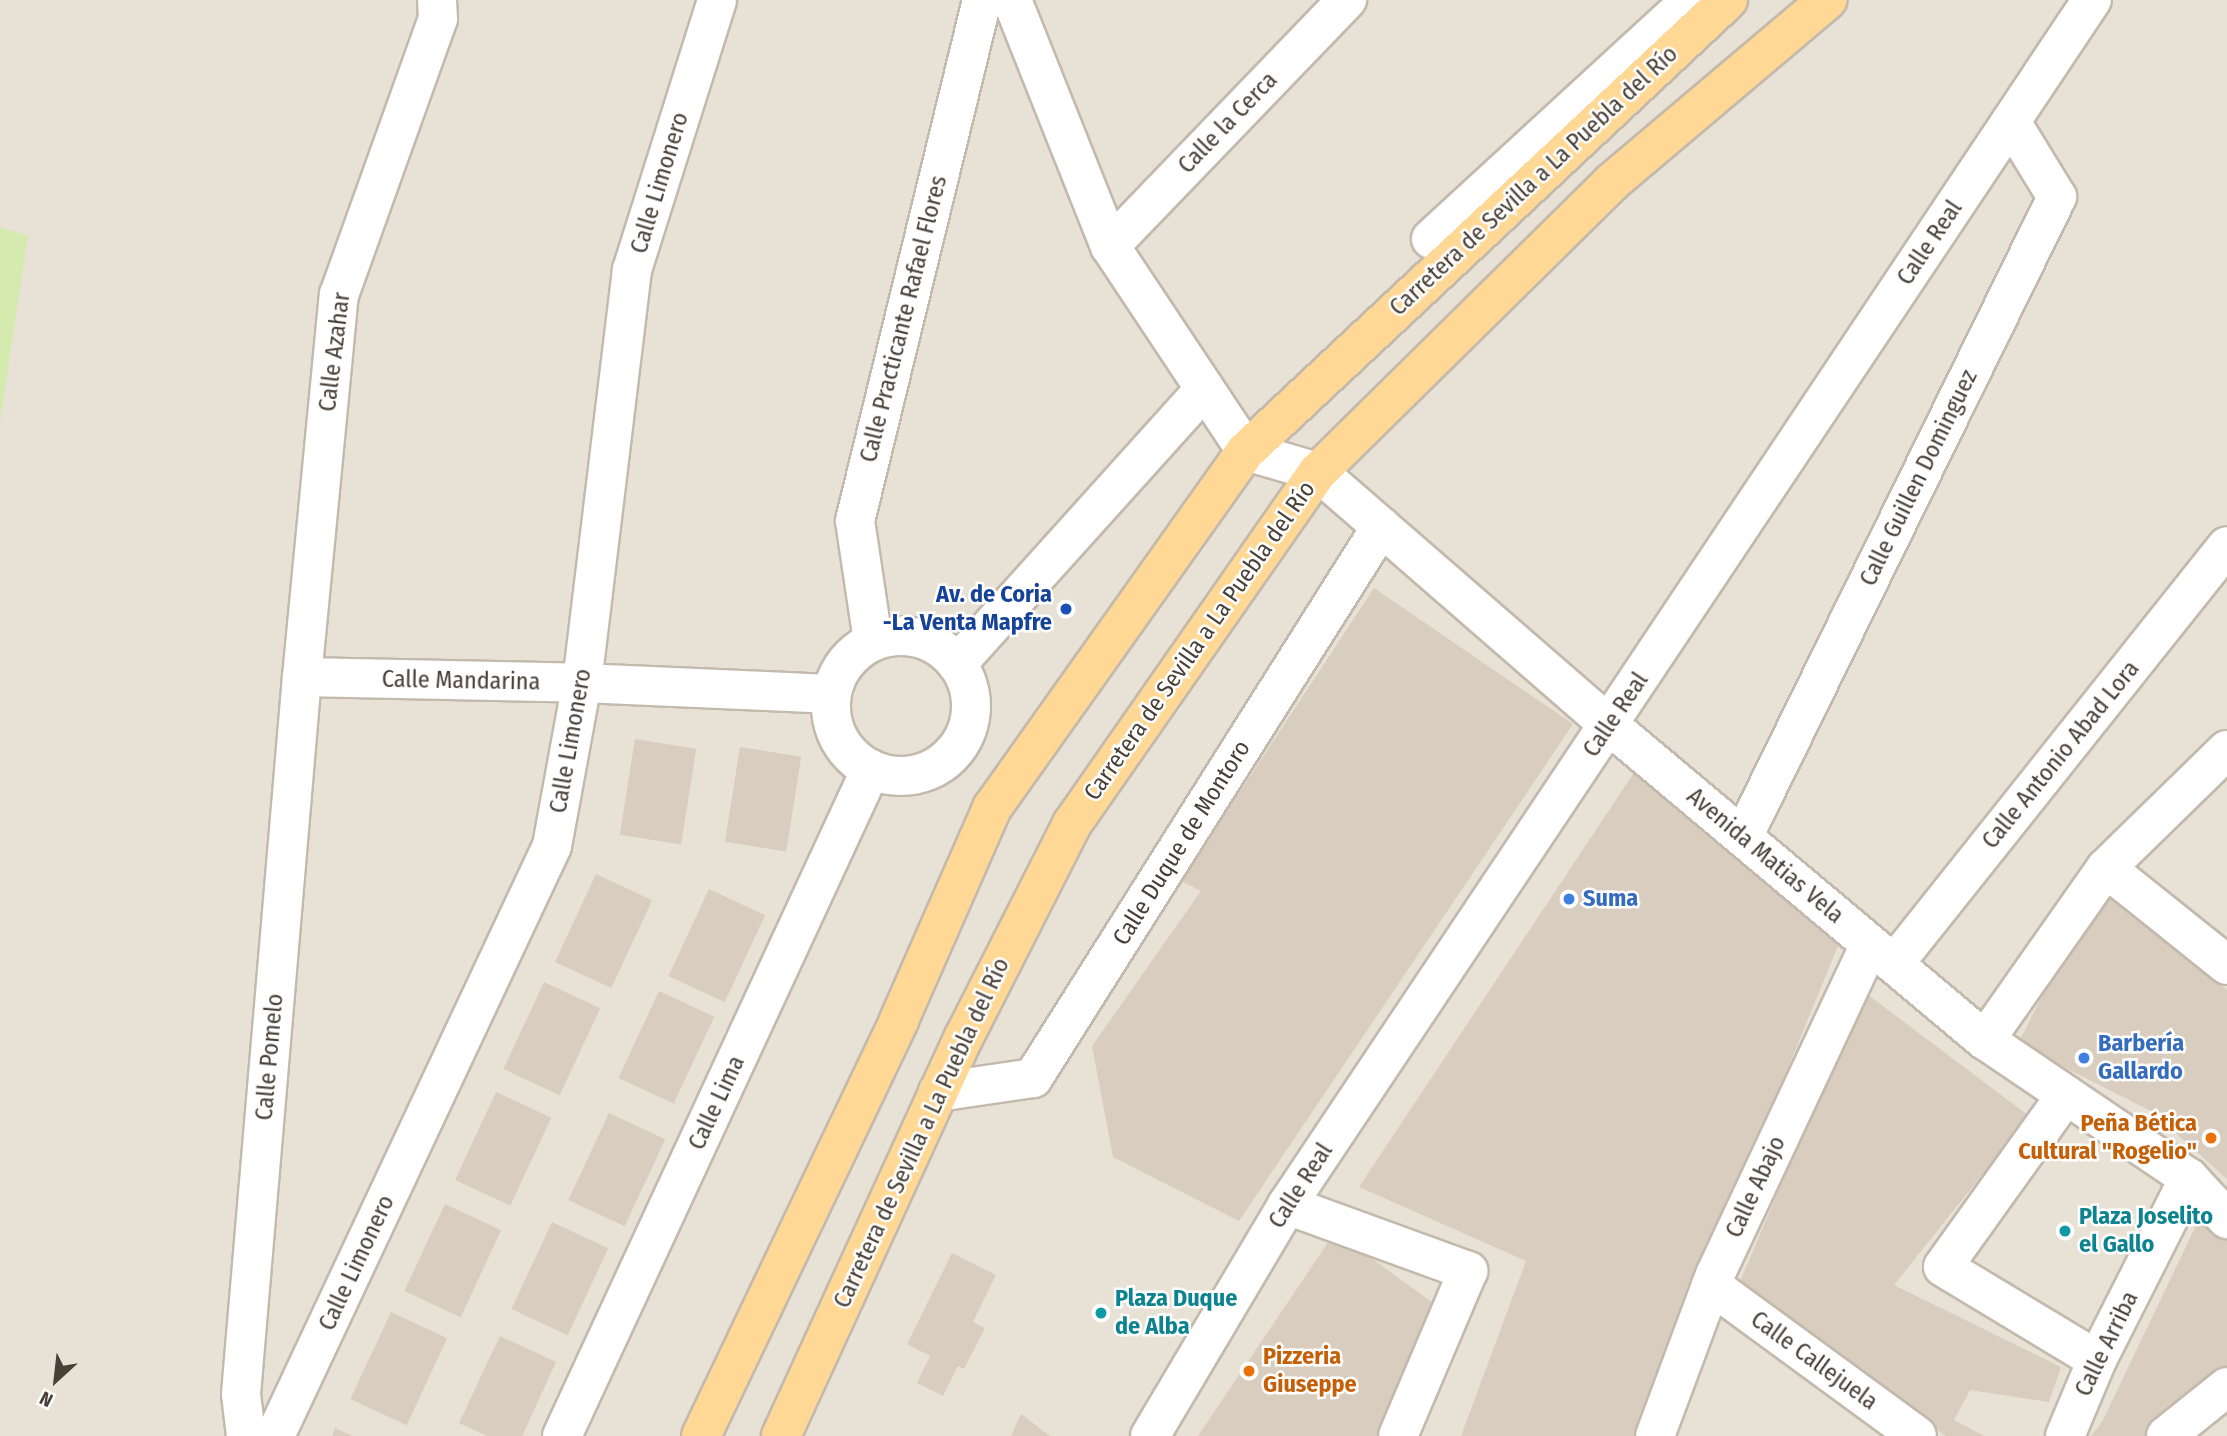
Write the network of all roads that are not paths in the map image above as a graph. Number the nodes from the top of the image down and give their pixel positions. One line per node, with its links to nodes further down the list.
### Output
1 (437, 0): 21 (street, Calle Azahar)
2 (717, 0): 22 (street, Calle Limonero)
3 (982, 0): 19 (street, Calle Practicante Rafael Flores)
4 (1012, 0): 12 (street)
5 (1347, 0): 12 (street, Calle la Cerca)
6 (1691, 0): 11 (street)
7 (1728, 0): 14 (main road, Carretera de Sevilla a La Puebla del Río)
8 (1827, 0): 16 (main road, Carretera de Sevilla a La Puebla del Río)
9 (2092, 0): 10 (street, Calle Real)
10 (2011, 122): 24 (street, Calle Real); 27 (street, Calle Guillen Dominguez)
11 (1431, 239): 14 (main road)
12 (1110, 246): 13 (street)
13 (1205, 389): 15 (street); 20 (street)
14 (1278, 421): 15 (main road, Carretera de Sevilla a La Puebla del Río)
15 (1246, 451): 16 (street); 43 (main road, Carretera de Sevilla a La Puebla del Río)
16 (1318, 472): 17 (street, Avenida Matias Vela); 32 (main road, Carretera de Sevilla a La Puebla del Río)
17 (1381, 527): 24 (street, Avenida Matias Vela); 32 (street, Calle Duque de Montoro)
18 (2227, 546): 29 (street, Calle Antonio Abad Lora)
19 (873, 641): 20 (street); 23 (street)
20 (957, 664): 26 (street)
21 (302, 677): 22 (street, Calle Mandarina); 40 (street, Calle Pomelo)
22 (582, 683): 23 (street, Calle Mandarina); 41 (street, Calle Limonero)
23 (831, 694): 26 (street)
24 (1609, 725): 27 (street, Avenida Matias Vela); 35 (street, Calle Real)
25 (2227, 750): 28 (street)
26 (871, 769): 42 (street, Calle Lima)
27 (1742, 837): 29 (street, Avenida Matias Vela)
28 (2106, 868): 30 (street); 31 (street)
29 (1882, 954): 31 (street, Avenida Matias Vela); 37 (street, Calle Abajo)
30 (2227, 965)
31 (1985, 1040): 33 (street, Avenida Matias Vela)
32 (938, 1092): 44 (main road, Carretera de Sevilla a La Puebla del Río)
33 (2066, 1095): 34 (street, Avenida Matias Vela); 38 (street)
34 (2189, 1178): 36 (street, Avenida Matias Vela); 38 (street, Calle Arriba)
35 (1287, 1205): 45 (street, Calle Real); 46 (street)
36 (2227, 1219)
37 (1711, 1285): 47 (street, Calle Abajo); 48 (street, Calle Callejuela)
38 (2097, 1360): 49 (street, Calle Arriba)
39 (2227, 1387): 50 (street)
40 (246, 1436)
41 (275, 1436)
42 (562, 1436)
43 (701, 1436)
44 (781, 1436)
45 (1150, 1436)
46 (1398, 1436)
47 (1655, 1436)
48 (1917, 1436)
49 (2065, 1436)
50 (2166, 1436)

